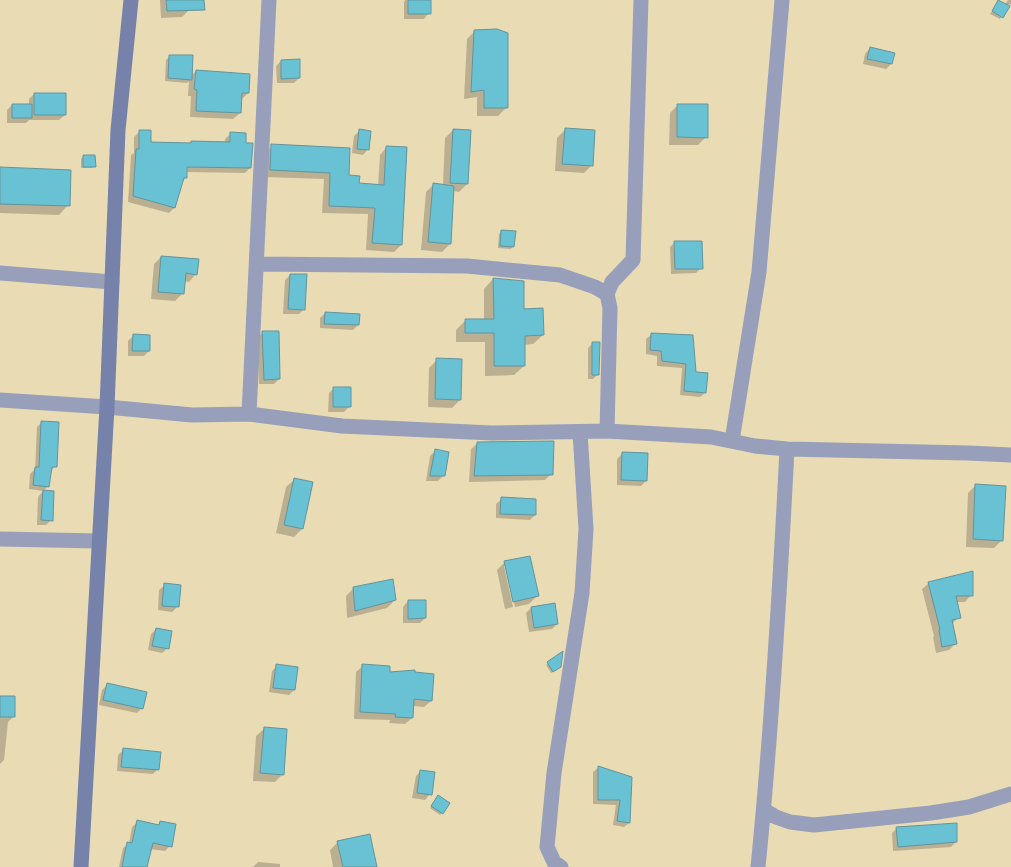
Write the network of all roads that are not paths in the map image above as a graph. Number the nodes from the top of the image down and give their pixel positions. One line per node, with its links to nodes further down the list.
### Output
1 (131, 0): 7 (main road)
2 (269, 0): 5 (street)
3 (641, 0): 8 (street)
4 (782, 0): 14 (street)
5 (257, 264): 8 (street); 11 (street)
6 (0, 274): 7 (street)
7 (112, 282): 10 (main road)
8 (606, 294): 12 (street)
9 (0, 400): 10 (street)
10 (106, 407): 11 (street); 18 (main road)
11 (249, 414): 13 (street)
12 (607, 431): 13 (street); 14 (street)
13 (580, 432): 22 (street)
14 (732, 441): 15 (street)
15 (787, 449): 16 (street); 20 (street)
16 (1011, 455)
17 (0, 538): 18 (street)
18 (99, 541): 21 (main road)
19 (1011, 794): 20 (street)
20 (764, 810): 23 (street)
21 (81, 867)
22 (561, 867)
23 (758, 867)

